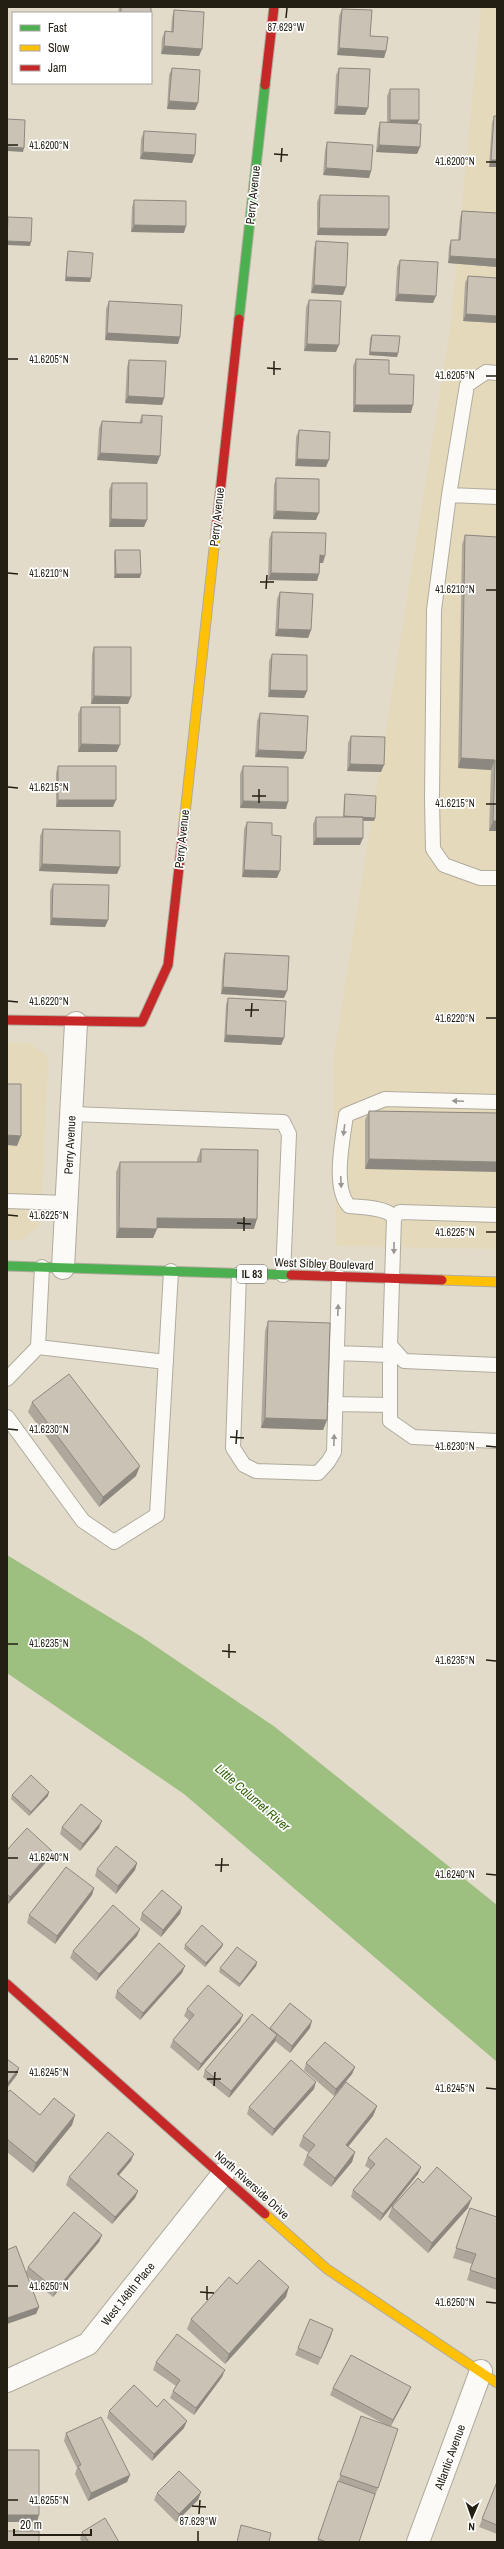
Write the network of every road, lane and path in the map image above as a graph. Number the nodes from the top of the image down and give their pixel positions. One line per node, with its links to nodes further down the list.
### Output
1 (274, 7): 7 (street, Perry Avenue)
2 (497, 373): 3 (lane)
3 (449, 495): 4 (lane); 5 (lane)
4 (497, 497)
5 (497, 878)
6 (7, 1020): 7 (street)
7 (76, 1023): 9 (street, Perry Avenue)
8 (497, 1102): 13 (lane, one-way to 13)
9 (72, 1114): 11 (street, Perry Avenue); 18 (lane)
10 (7, 1201): 11 (lane)
11 (67, 1203): 15 (street, Perry Avenue)
12 (497, 1214): 13 (lane)
13 (394, 1217): 20 (lane, one-way to 20)
14 (7, 1266): 15 (street, West Sibley Boulevard / IL 83)
15 (53, 1267): 16 (street, West Sibley Boulevard / IL 83); 22 (lane)
16 (171, 1271): 17 (street, West Sibley Boulevard / IL 83); 25 (lane)
17 (239, 1274): 18 (street, West Sibley Boulevard / IL 83); 28 (lane, one-way to 28)
18 (283, 1275): 19 (street, West Sibley Boulevard / IL 83)
19 (339, 1277): 20 (street, West Sibley Boulevard / IL 83); 24 (lane, one-way to 19)
20 (393, 1278): 21 (street, West Sibley Boulevard / IL 83); 23 (lane)
21 (497, 1282)
22 (38, 1348): 25 (lane); 27 (lane)
23 (389, 1350): 24 (lane); 26 (lane); 29 (lane)
24 (337, 1353): 28 (lane)
25 (166, 1362): 30 (lane)
26 (497, 1365)
27 (7, 1379)
28 (335, 1404): 29 (lane)
29 (389, 1405): 31 (lane)
30 (7, 1417)
31 (497, 1441)
32 (7, 1984): 33 (street, North Riverside Drive)
33 (223, 2174): 34 (street, North Riverside Drive); 35 (street, West 148th Place)
34 (489, 2377): 36 (street, Atlantic Avenue)
35 (7, 2381)
36 (418, 2542)

